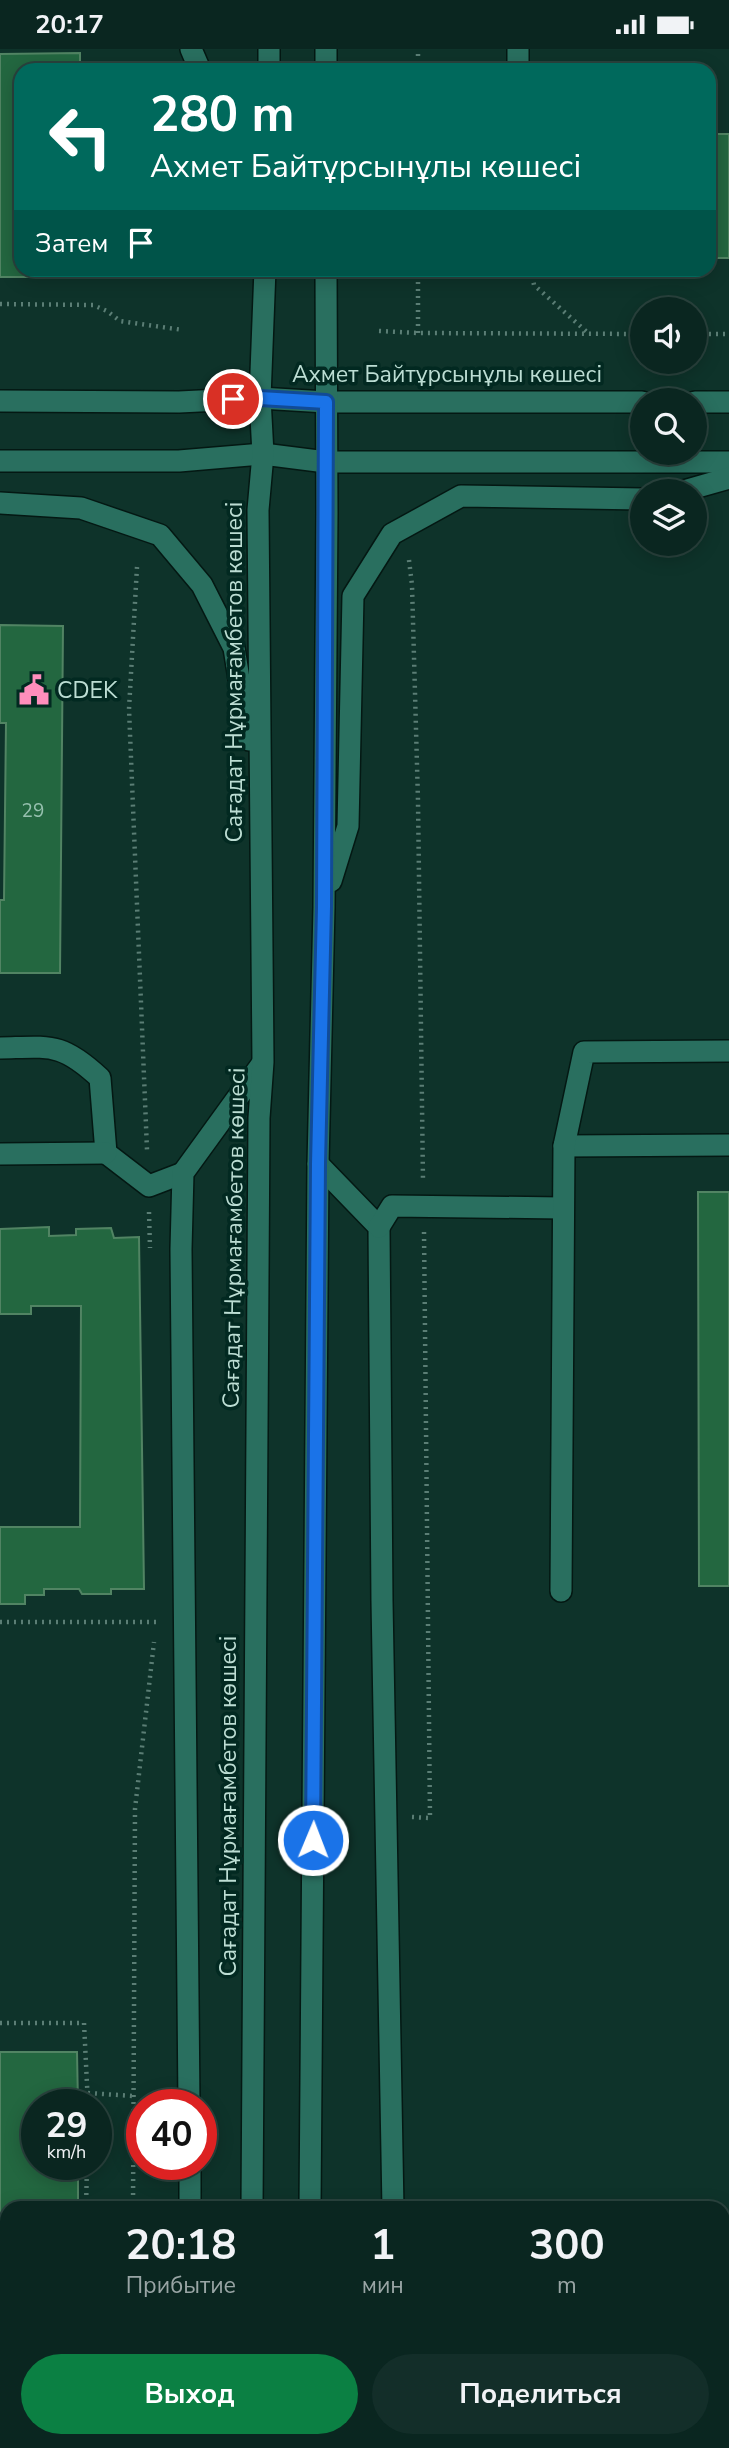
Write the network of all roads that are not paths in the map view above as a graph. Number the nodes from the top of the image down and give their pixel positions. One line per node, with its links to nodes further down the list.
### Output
1 (265, 277): 3 (street, Сағадат Нұрмағамбетов көшесі)
2 (326, 277): 5 (street)
3 (260, 398): 4 (street, Ахмет Байтұрсынұлы көшесі); 5 (street, Ахмет Байтұрсынұлы көшесі); 9 (street, Сағадат Нұрмағамбетов көшесі)
4 (0, 401)
5 (326, 402): 6 (street, Ахмет Байтұрсынұлы көшесі); 11 (street)
6 (630, 402)
7 (707, 402): 8 (street)
8 (729, 402)
9 (263, 454): 10 (street); 11 (street); 17 (street, Сағадат Нұрмағамбетов көшесі)
10 (0, 461)
11 (326, 462): 12 (street); 18 (street)
12 (729, 462)
13 (729, 478): 14 (street)
14 (707, 484)
15 (630, 499): 18 (street)
16 (0, 503): 17 (street)
17 (260, 809): 21 (street, Сағадат Нұрмағамбетов көшесі)
18 (324, 907): 26 (street)
19 (0, 1048): 24 (street)
20 (729, 1051): 23 (street)
21 (263, 1062): 27 (street); 34 (street, Сағадат Нұрмағамбетов көшесі)
22 (729, 1145): 23 (street)
23 (564, 1146): 28 (street)
24 (106, 1153): 25 (street); 27 (street)
25 (0, 1154)
26 (318, 1164): 29 (street); 35 (street)
27 (183, 1173): 31 (street)
28 (563, 1208): 29 (street); 30 (street)
29 (379, 1227): 36 (street)
30 (561, 1591)
31 (189, 2089)
32 (190, 2180): 33 (street)
33 (190, 2201)
34 (252, 2201)
35 (310, 2201)
36 (393, 2201)

